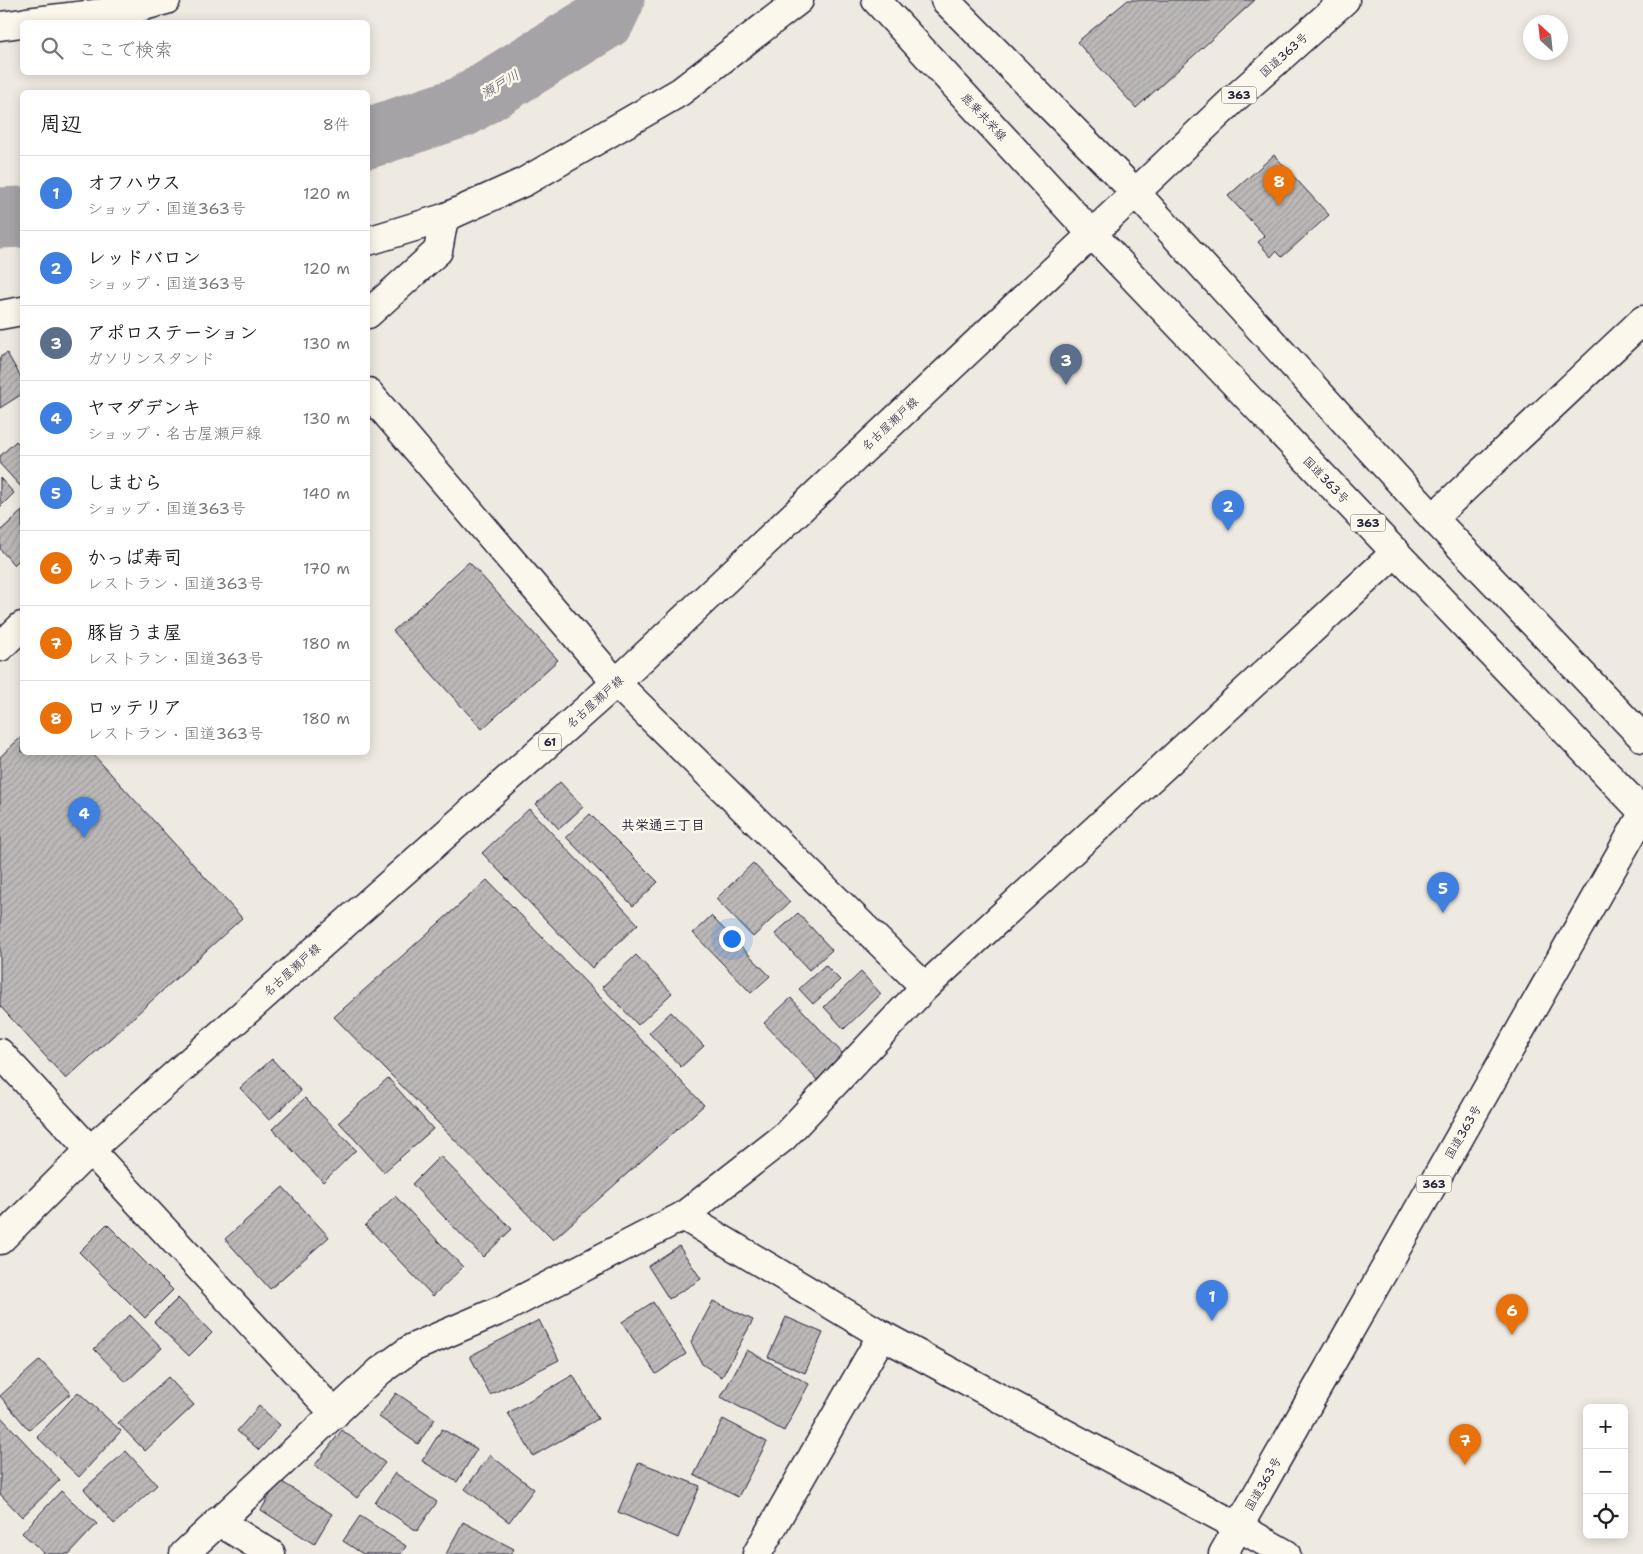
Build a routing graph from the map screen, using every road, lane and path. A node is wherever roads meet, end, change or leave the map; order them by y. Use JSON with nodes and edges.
{"nodes":[{"id":1,"x":166,"y":0,"type":"edge"},
{"id":2,"x":798,"y":0,"type":"edge"},
{"id":3,"x":876,"y":0,"type":"edge"},
{"id":4,"x":945,"y":0,"type":"edge"},
{"id":5,"x":1345,"y":0,"type":"edge"},
{"id":6,"x":44,"y":20,"type":"edge"},
{"id":7,"x":20,"y":23,"type":"edge"},
{"id":8,"x":0,"y":26,"type":"edge"},
{"id":9,"x":1136,"y":193,"type":"junction"},
{"id":10,"x":444,"y":218,"type":"junction"},
{"id":11,"x":1092,"y":234,"type":"junction"},
{"id":12,"x":370,"y":241,"type":"edge"},
{"id":13,"x":20,"y":312,"type":"edge"},
{"id":14,"x":370,"y":312,"type":"edge"},
{"id":15,"x":0,"y":315,"type":"edge"},
{"id":16,"x":1643,"y":320,"type":"edge"},
{"id":17,"x":370,"y":394,"type":"edge"},
{"id":18,"x":1433,"y":518,"type":"junction"},
{"id":19,"x":1396,"y":552,"type":"junction"},
{"id":20,"x":20,"y":628,"type":"edge"},
{"id":21,"x":0,"y":647,"type":"edge"},
{"id":22,"x":616,"y":683,"type":"junction"},
{"id":23,"x":1643,"y":738,"type":"edge"},
{"id":24,"x":1643,"y":813,"type":"edge"},
{"id":25,"x":925,"y":987,"type":"junction"},
{"id":26,"x":0,"y":1053,"type":"edge"},
{"id":27,"x":89,"y":1151,"type":"junction"},
{"id":28,"x":683,"y":1216,"type":"junction"},
{"id":29,"x":0,"y":1240,"type":"edge"},
{"id":30,"x":882,"y":1335,"type":"junction"},
{"id":31,"x":335,"y":1414,"type":"junction"},
{"id":32,"x":218,"y":1521,"type":"junction"},
{"id":33,"x":1239,"y":1527,"type":"junction"},
{"id":34,"x":184,"y":1554,"type":"edge"},
{"id":35,"x":270,"y":1554,"type":"edge"},
{"id":36,"x":757,"y":1554,"type":"edge"},
{"id":37,"x":1223,"y":1554,"type":"edge"},
{"id":38,"x":1286,"y":1554,"type":"edge"}],
"edges":[{"from":1,"to":6,"type":"main road"},
{"from":2,"to":10,"type":"main road"},
{"from":3,"to":11,"type":"main road","name":"鹿乗共栄線"},
{"from":4,"to":9,"type":"main road"},
{"from":5,"to":9,"type":"main road","name":"国道363号","number":"363"},
{"from":7,"to":8,"type":"main road"},
{"from":9,"to":11,"type":"main road","name":"国道363号","number":"363"},
{"from":9,"to":18,"type":"main road"},
{"from":10,"to":12,"type":"main road"},
{"from":10,"to":14,"type":"main road"},
{"from":11,"to":19,"type":"main road","name":"国道363号","number":"363"},
{"from":11,"to":22,"type":"main road","name":"名古屋瀬戸線","number":"61"},
{"from":13,"to":15,"type":"main road"},
{"from":16,"to":18,"type":"main road"},
{"from":17,"to":22,"type":"main road"},
{"from":18,"to":23,"type":"main road"},
{"from":19,"to":24,"type":"main road","name":"国道363号","number":"363"},
{"from":19,"to":25,"type":"main road"},
{"from":20,"to":21,"type":"main road"},
{"from":22,"to":25,"type":"main road"},
{"from":22,"to":27,"type":"main road","name":"名古屋瀬戸線","number":"61"},
{"from":24,"to":33,"type":"main road","name":"国道363号","number":"363"},
{"from":25,"to":28,"type":"main road"},
{"from":26,"to":27,"type":"main road"},
{"from":27,"to":29,"type":"main road","name":"名古屋瀬戸線","number":"61"},
{"from":27,"to":31,"type":"main road"},
{"from":28,"to":30,"type":"main road"},
{"from":28,"to":31,"type":"main road"},
{"from":30,"to":33,"type":"main road"},
{"from":30,"to":36,"type":"main road"},
{"from":31,"to":32,"type":"main road"},
{"from":32,"to":34,"type":"main road"},
{"from":32,"to":35,"type":"main road"},
{"from":33,"to":37,"type":"main road","name":"国道363号","number":"363"},
{"from":33,"to":38,"type":"main road"}]}
